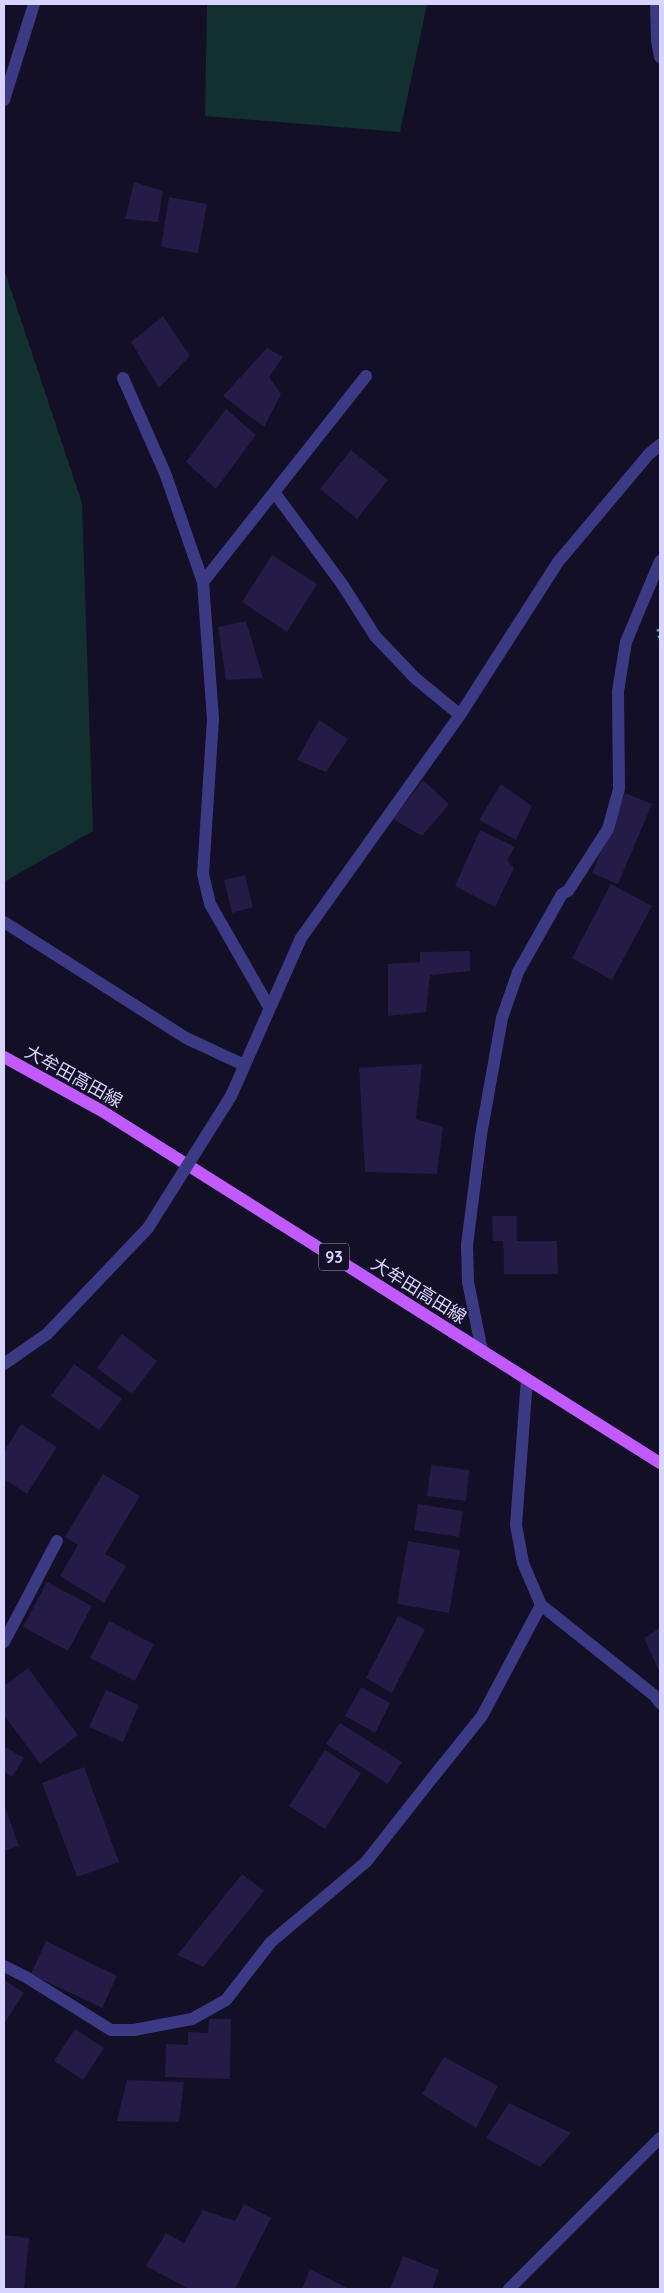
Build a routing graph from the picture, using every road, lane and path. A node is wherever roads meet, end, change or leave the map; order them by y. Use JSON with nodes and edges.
{"nodes":[{"id":1,"x":34,"y":4,"type":"edge"},
{"id":2,"x":656,"y":4,"type":"edge"},
{"id":3,"x":660,"y":57,"type":"edge"},
{"id":4,"x":4,"y":100,"type":"edge"},
{"id":5,"x":366,"y":376,"type":"dead end"},
{"id":6,"x":122,"y":378,"type":"dead end"},
{"id":7,"x":660,"y":445,"type":"edge"},
{"id":8,"x":274,"y":492,"type":"junction"},
{"id":9,"x":660,"y":560,"type":"edge"},
{"id":10,"x":203,"y":582,"type":"junction"},
{"id":11,"x":460,"y":715,"type":"junction"},
{"id":12,"x":4,"y":922,"type":"edge"},
{"id":13,"x":269,"y":1007,"type":"junction"},
{"id":14,"x":4,"y":1057,"type":"edge"},
{"id":15,"x":244,"y":1065,"type":"junction"},
{"id":16,"x":482,"y":1351,"type":"junction"},
{"id":17,"x":4,"y":1364,"type":"edge"},
{"id":18,"x":527,"y":1379,"type":"junction"},
{"id":19,"x":660,"y":1463,"type":"edge"},
{"id":20,"x":57,"y":1541,"type":"dead end"},
{"id":21,"x":541,"y":1605,"type":"junction"},
{"id":22,"x":4,"y":1642,"type":"edge"},
{"id":23,"x":660,"y":1703,"type":"edge"},
{"id":24,"x":4,"y":1966,"type":"edge"},
{"id":25,"x":660,"y":2138,"type":"edge"},
{"id":26,"x":508,"y":2289,"type":"edge"}],
"edges":[{"from":1,"to":4,"type":"street"},
{"from":2,"to":3,"type":"street"},
{"from":5,"to":8,"type":"street"},
{"from":6,"to":10,"type":"street"},
{"from":7,"to":11,"type":"street"},
{"from":8,"to":10,"type":"street"},
{"from":8,"to":11,"type":"street"},
{"from":9,"to":16,"type":"street"},
{"from":10,"to":13,"type":"street"},
{"from":11,"to":13,"type":"street"},
{"from":12,"to":15,"type":"street"},
{"from":13,"to":15,"type":"street"},
{"from":14,"to":16,"type":"main road","name":"大牟田高田線","number":"93"},
{"from":15,"to":17,"type":"street","bridge":true},
{"from":16,"to":18,"type":"main road","name":"大牟田高田線","number":"93"},
{"from":18,"to":19,"type":"main road","name":"大牟田高田線","number":"93"},
{"from":18,"to":21,"type":"street"},
{"from":20,"to":22,"type":"street"},
{"from":21,"to":23,"type":"street"},
{"from":21,"to":24,"type":"street"},
{"from":25,"to":26,"type":"street"}]}
